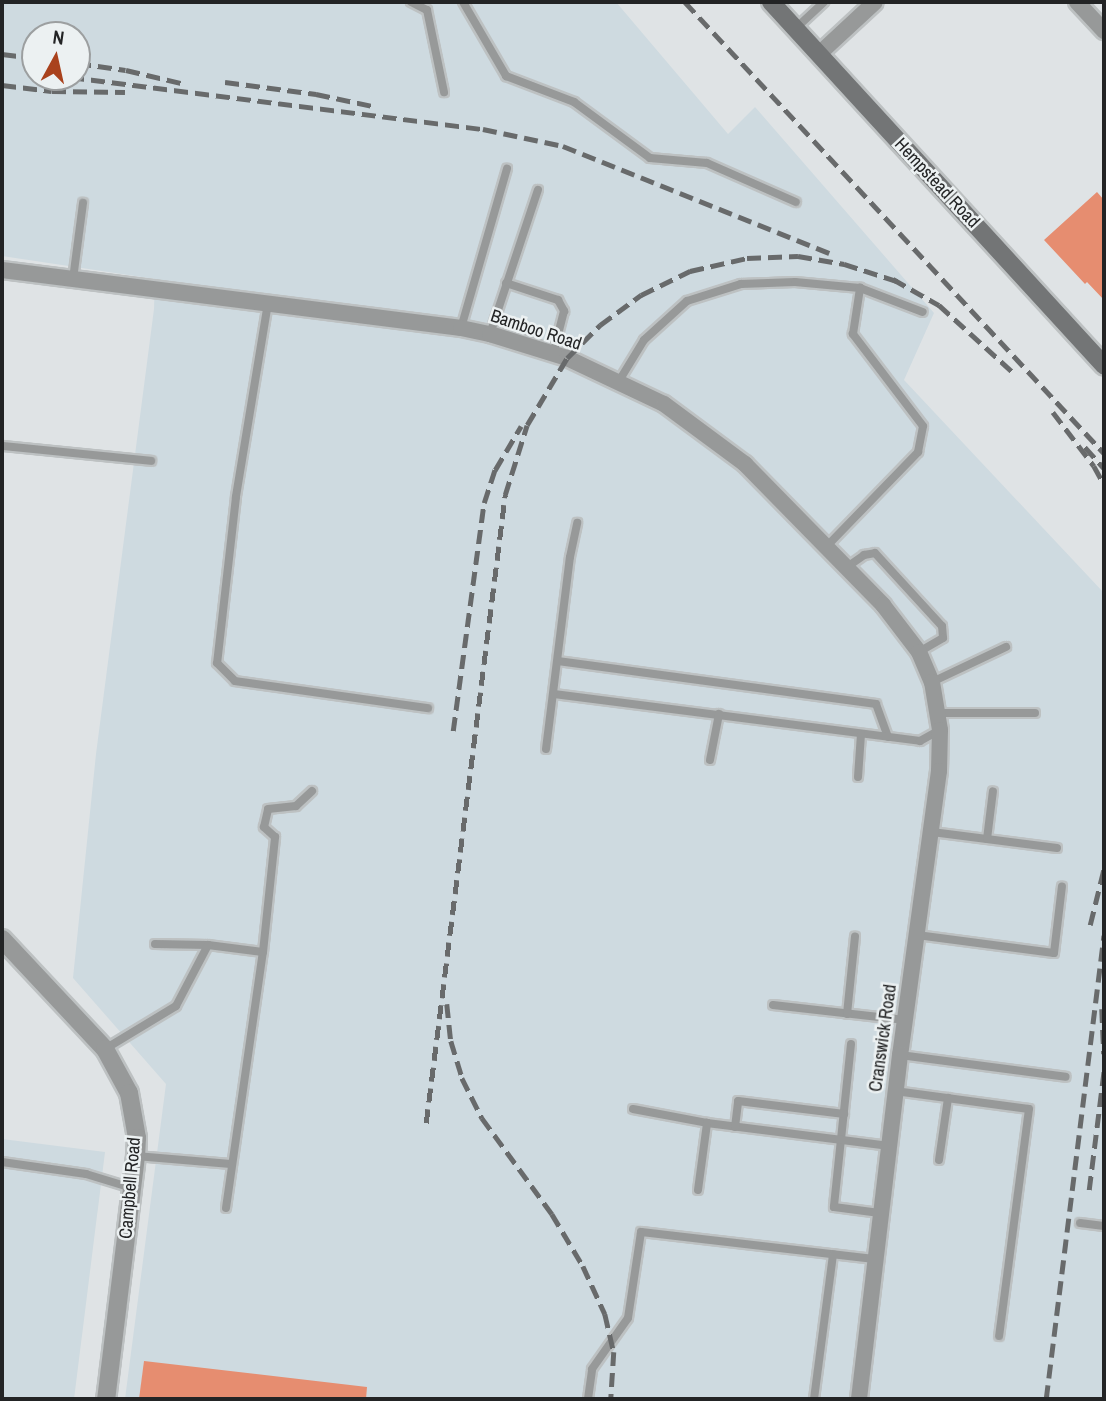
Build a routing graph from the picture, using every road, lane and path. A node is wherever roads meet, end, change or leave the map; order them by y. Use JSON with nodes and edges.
{"nodes":[{"id":1,"x":411,"y":2,"type":"edge"},
{"id":2,"x":463,"y":2,"type":"edge"},
{"id":3,"x":771,"y":2,"type":"edge"},
{"id":4,"x":824,"y":2,"type":"edge"},
{"id":5,"x":875,"y":2,"type":"edge"},
{"id":6,"x":1077,"y":2,"type":"edge"},
{"id":7,"x":795,"y":29,"type":"junction"},
{"id":8,"x":1104,"y":31,"type":"edge"},
{"id":9,"x":819,"y":54,"type":"junction"},
{"id":10,"x":444,"y":92,"type":"dead end"},
{"id":11,"x":506,"y":169,"type":"dead end"},
{"id":12,"x":538,"y":190,"type":"dead end"},
{"id":13,"x":83,"y":202,"type":"dead end"},
{"id":14,"x":796,"y":202,"type":"dead end"},
{"id":15,"x":2,"y":270,"type":"edge"},
{"id":16,"x":73,"y":279,"type":"junction"},
{"id":17,"x":506,"y":283,"type":"junction"},
{"id":18,"x":860,"y":288,"type":"junction"},
{"id":19,"x":268,"y":303,"type":"junction"},
{"id":20,"x":923,"y":312,"type":"dead end"},
{"id":21,"x":461,"y":328,"type":"junction"},
{"id":22,"x":490,"y":334,"type":"junction"},
{"id":23,"x":553,"y":354,"type":"junction"},
{"id":24,"x":1103,"y":360,"type":"edge"},
{"id":25,"x":619,"y":381,"type":"junction"},
{"id":26,"x":2,"y":446,"type":"edge"},
{"id":27,"x":151,"y":461,"type":"dead end"},
{"id":28,"x":577,"y":523,"type":"dead end"},
{"id":29,"x":827,"y":545,"type":"junction"},
{"id":30,"x":848,"y":567,"type":"junction"},
{"id":31,"x":1006,"y":647,"type":"dead end"},
{"id":32,"x":919,"y":652,"type":"junction"},
{"id":33,"x":558,"y":661,"type":"junction"},
{"id":34,"x":932,"y":682,"type":"junction"},
{"id":35,"x":554,"y":694,"type":"junction"},
{"id":36,"x":428,"y":708,"type":"dead end"},
{"id":37,"x":937,"y":713,"type":"junction"},
{"id":38,"x":1035,"y":713,"type":"dead end"},
{"id":39,"x":719,"y":714,"type":"junction"},
{"id":40,"x":940,"y":730,"type":"junction"},
{"id":41,"x":861,"y":734,"type":"junction"},
{"id":42,"x":888,"y":737,"type":"junction"},
{"id":43,"x":546,"y":749,"type":"dead end"},
{"id":44,"x":710,"y":760,"type":"dead end"},
{"id":45,"x":858,"y":777,"type":"dead end"},
{"id":46,"x":312,"y":791,"type":"dead end"},
{"id":47,"x":993,"y":791,"type":"dead end"},
{"id":48,"x":932,"y":832,"type":"junction"},
{"id":49,"x":987,"y":839,"type":"junction"},
{"id":50,"x":1057,"y":848,"type":"dead end"},
{"id":51,"x":1062,"y":886,"type":"dead end"},
{"id":52,"x":917,"y":935,"type":"junction"},
{"id":53,"x":855,"y":936,"type":"dead end"},
{"id":54,"x":2,"y":939,"type":"edge"},
{"id":55,"x":155,"y":944,"type":"dead end"},
{"id":56,"x":208,"y":945,"type":"junction"},
{"id":57,"x":263,"y":952,"type":"junction"},
{"id":58,"x":773,"y":1005,"type":"dead end"},
{"id":59,"x":847,"y":1014,"type":"junction"},
{"id":60,"x":905,"y":1020,"type":"junction"},
{"id":61,"x":851,"y":1044,"type":"dead end"},
{"id":62,"x":105,"y":1049,"type":"junction"},
{"id":63,"x":900,"y":1055,"type":"junction"},
{"id":64,"x":1066,"y":1077,"type":"dead end"},
{"id":65,"x":895,"y":1091,"type":"junction"},
{"id":66,"x":948,"y":1098,"type":"junction"},
{"id":67,"x":633,"y":1109,"type":"dead end"},
{"id":68,"x":844,"y":1114,"type":"junction"},
{"id":69,"x":706,"y":1123,"type":"junction"},
{"id":70,"x":734,"y":1127,"type":"junction"},
{"id":71,"x":841,"y":1140,"type":"junction"},
{"id":72,"x":888,"y":1146,"type":"junction"},
{"id":73,"x":136,"y":1156,"type":"junction"},
{"id":74,"x":939,"y":1160,"type":"dead end"},
{"id":75,"x":2,"y":1163,"type":"edge"},
{"id":76,"x":231,"y":1164,"type":"junction"},
{"id":77,"x":132,"y":1188,"type":"junction"},
{"id":78,"x":698,"y":1190,"type":"dead end"},
{"id":79,"x":226,"y":1208,"type":"dead end"},
{"id":80,"x":880,"y":1213,"type":"junction"},
{"id":81,"x":1080,"y":1223,"type":"dead end"},
{"id":82,"x":1104,"y":1226,"type":"edge"},
{"id":83,"x":833,"y":1254,"type":"junction"},
{"id":84,"x":874,"y":1259,"type":"junction"},
{"id":85,"x":999,"y":1336,"type":"dead end"},
{"id":86,"x":106,"y":1399,"type":"edge"},
{"id":87,"x":588,"y":1399,"type":"edge"},
{"id":88,"x":814,"y":1399,"type":"edge"},
{"id":89,"x":859,"y":1399,"type":"edge"}],
"edges":[{"from":1,"to":10,"type":"lane"},
{"from":2,"to":14,"type":"lane"},
{"from":3,"to":7,"type":"main road","name":"Hempstead Road"},
{"from":4,"to":7,"type":"lane"},
{"from":5,"to":9,"type":"street"},
{"from":6,"to":8,"type":"street"},
{"from":7,"to":9,"type":"main road","name":"Hempstead Road"},
{"from":9,"to":24,"type":"main road","name":"Hempstead Road"},
{"from":11,"to":21,"type":"lane"},
{"from":12,"to":17,"type":"lane"},
{"from":13,"to":16,"type":"lane"},
{"from":15,"to":16,"type":"street","name":"Bamboo Road"},
{"from":16,"to":19,"type":"street","name":"Bamboo Road"},
{"from":17,"to":22,"type":"lane"},
{"from":17,"to":23,"type":"lane"},
{"from":18,"to":20,"type":"lane"},
{"from":18,"to":25,"type":"lane"},
{"from":18,"to":29,"type":"lane"},
{"from":19,"to":21,"type":"street","name":"Bamboo Road"},
{"from":19,"to":36,"type":"lane"},
{"from":21,"to":22,"type":"street","name":"Bamboo Road"},
{"from":22,"to":23,"type":"street","name":"Bamboo Road"},
{"from":23,"to":25,"type":"street","name":"Bamboo Road"},
{"from":25,"to":29,"type":"street","name":"Bamboo Road"},
{"from":26,"to":27,"type":"lane"},
{"from":28,"to":33,"type":"lane"},
{"from":29,"to":30,"type":"street","name":"Bamboo Road"},
{"from":30,"to":32,"type":"street","name":"Bamboo Road"},
{"from":30,"to":32,"type":"lane"},
{"from":31,"to":34,"type":"lane"},
{"from":32,"to":34,"type":"street","name":"Bamboo Road"},
{"from":33,"to":35,"type":"lane"},
{"from":33,"to":42,"type":"lane"},
{"from":34,"to":37,"type":"street","name":"Cranswick Road"},
{"from":35,"to":39,"type":"lane"},
{"from":35,"to":43,"type":"lane"},
{"from":37,"to":38,"type":"lane"},
{"from":37,"to":40,"type":"street","name":"Cranswick Road"},
{"from":39,"to":41,"type":"lane"},
{"from":39,"to":44,"type":"lane"},
{"from":40,"to":42,"type":"lane"},
{"from":40,"to":48,"type":"street","name":"Cranswick Road"},
{"from":41,"to":42,"type":"lane"},
{"from":41,"to":45,"type":"lane"},
{"from":46,"to":57,"type":"lane"},
{"from":47,"to":49,"type":"lane"},
{"from":48,"to":49,"type":"lane"},
{"from":48,"to":52,"type":"street","name":"Cranswick Road"},
{"from":49,"to":50,"type":"lane"},
{"from":51,"to":52,"type":"lane"},
{"from":52,"to":60,"type":"street","name":"Cranswick Road"},
{"from":53,"to":59,"type":"lane"},
{"from":54,"to":62,"type":"street","name":"Campbell Road"},
{"from":55,"to":56,"type":"lane"},
{"from":56,"to":57,"type":"lane"},
{"from":56,"to":62,"type":"lane"},
{"from":57,"to":76,"type":"lane"},
{"from":58,"to":59,"type":"lane"},
{"from":59,"to":60,"type":"lane"},
{"from":60,"to":63,"type":"street","name":"Cranswick Road"},
{"from":61,"to":68,"type":"lane"},
{"from":62,"to":73,"type":"street","name":"Campbell Road"},
{"from":63,"to":64,"type":"lane"},
{"from":63,"to":65,"type":"street","name":"Cranswick Road"},
{"from":65,"to":66,"type":"lane"},
{"from":65,"to":72,"type":"street","name":"Cranswick Road"},
{"from":66,"to":74,"type":"lane"},
{"from":66,"to":85,"type":"lane"},
{"from":67,"to":69,"type":"lane"},
{"from":68,"to":70,"type":"lane"},
{"from":68,"to":71,"type":"lane"},
{"from":69,"to":70,"type":"lane"},
{"from":69,"to":78,"type":"lane"},
{"from":70,"to":71,"type":"lane"},
{"from":71,"to":72,"type":"lane"},
{"from":71,"to":80,"type":"lane"},
{"from":72,"to":80,"type":"street","name":"Cranswick Road"},
{"from":73,"to":76,"type":"lane"},
{"from":73,"to":77,"type":"street","name":"Campbell Road"},
{"from":75,"to":77,"type":"lane"},
{"from":76,"to":79,"type":"lane"},
{"from":77,"to":86,"type":"street","name":"Campbell Road"},
{"from":80,"to":84,"type":"street","name":"Cranswick Road"},
{"from":81,"to":82,"type":"lane"},
{"from":83,"to":84,"type":"lane"},
{"from":83,"to":87,"type":"lane"},
{"from":83,"to":88,"type":"lane"},
{"from":84,"to":89,"type":"street","name":"Cranswick Road"}]}
